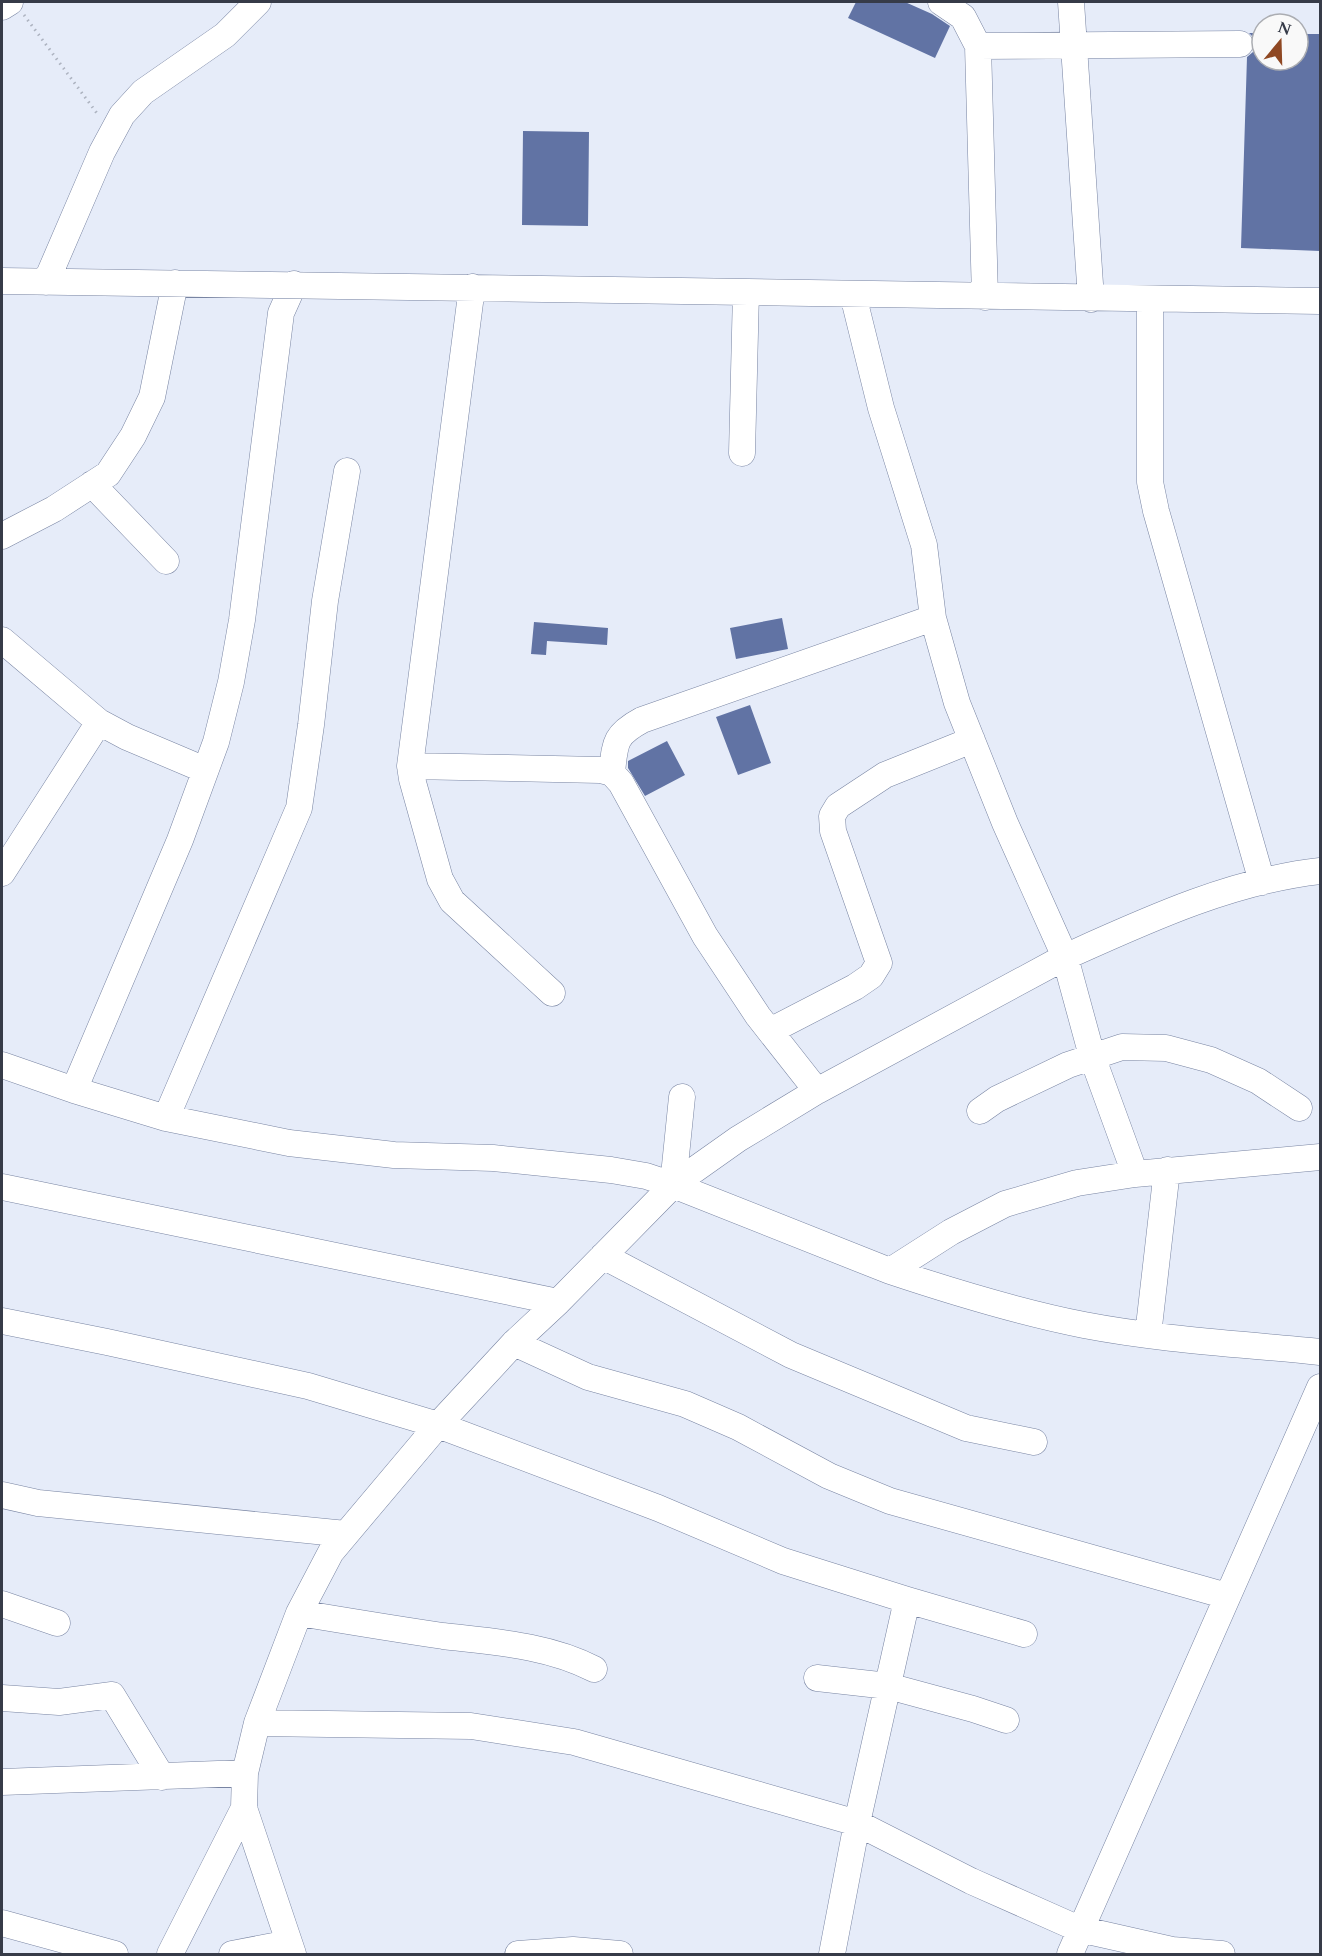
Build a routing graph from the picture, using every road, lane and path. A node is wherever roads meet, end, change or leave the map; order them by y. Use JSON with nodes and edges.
{"nodes":[{"id":1,"x":258,"y":2,"type":"edge"},
{"id":2,"x":940,"y":2,"type":"edge"},
{"id":3,"x":1071,"y":2,"type":"edge"},
{"id":4,"x":11,"y":7,"type":"edge"},
{"id":5,"x":1075,"y":44,"type":"junction"},
{"id":6,"x":1240,"y":44,"type":"dead end"},
{"id":7,"x":978,"y":46,"type":"junction"},
{"id":8,"x":112,"y":133,"type":"junction"},
{"id":9,"x":2,"y":281,"type":"edge"},
{"id":10,"x":46,"y":282,"type":"junction"},
{"id":11,"x":175,"y":283,"type":"junction"},
{"id":12,"x":294,"y":284,"type":"junction"},
{"id":13,"x":472,"y":286,"type":"junction"},
{"id":14,"x":746,"y":292,"type":"junction"},
{"id":15,"x":853,"y":295,"type":"junction"},
{"id":16,"x":986,"y":297,"type":"junction"},
{"id":17,"x":1091,"y":299,"type":"junction"},
{"id":18,"x":1150,"y":299,"type":"junction"},
{"id":19,"x":1320,"y":301,"type":"edge"},
{"id":20,"x":742,"y":453,"type":"dead end"},
{"id":21,"x":347,"y":471,"type":"dead end"},
{"id":22,"x":92,"y":484,"type":"junction"},
{"id":23,"x":2,"y":537,"type":"edge"},
{"id":24,"x":166,"y":561,"type":"dead end"},
{"id":25,"x":933,"y":618,"type":"junction"},
{"id":26,"x":2,"y":640,"type":"edge"},
{"id":27,"x":99,"y":722,"type":"junction"},
{"id":28,"x":972,"y":740,"type":"junction"},
{"id":29,"x":410,"y":766,"type":"junction"},
{"id":30,"x":205,"y":770,"type":"junction"},
{"id":31,"x":612,"y":773,"type":"junction"},
{"id":32,"x":1320,"y":872,"type":"edge"},
{"id":33,"x":2,"y":873,"type":"edge"},
{"id":34,"x":1262,"y":882,"type":"junction"},
{"id":35,"x":1065,"y":957,"type":"junction"},
{"id":36,"x":552,"y":993,"type":"dead end"},
{"id":37,"x":770,"y":1031,"type":"junction"},
{"id":38,"x":1092,"y":1056,"type":"junction"},
{"id":39,"x":2,"y":1065,"type":"edge"},
{"id":40,"x":74,"y":1090,"type":"junction"},
{"id":41,"x":817,"y":1090,"type":"junction"},
{"id":42,"x":682,"y":1097,"type":"dead end"},
{"id":43,"x":1299,"y":1108,"type":"dead end"},
{"id":44,"x":980,"y":1111,"type":"dead end"},
{"id":45,"x":166,"y":1118,"type":"junction"},
{"id":46,"x":1320,"y":1157,"type":"edge"},
{"id":47,"x":1167,"y":1170,"type":"junction"},
{"id":48,"x":1135,"y":1174,"type":"junction"},
{"id":49,"x":673,"y":1185,"type":"junction"},
{"id":50,"x":2,"y":1186,"type":"edge"},
{"id":51,"x":603,"y":1256,"type":"junction"},
{"id":52,"x":890,"y":1271,"type":"junction"},
{"id":53,"x":558,"y":1302,"type":"junction"},
{"id":54,"x":2,"y":1321,"type":"edge"},
{"id":55,"x":1148,"y":1335,"type":"junction"},
{"id":56,"x":514,"y":1342,"type":"junction"},
{"id":57,"x":1320,"y":1352,"type":"edge"},
{"id":58,"x":1320,"y":1386,"type":"edge"},
{"id":59,"x":438,"y":1425,"type":"junction"},
{"id":60,"x":1034,"y":1442,"type":"dead end"},
{"id":61,"x":2,"y":1496,"type":"edge"},
{"id":62,"x":346,"y":1534,"type":"junction"},
{"id":63,"x":1227,"y":1596,"type":"junction"},
{"id":64,"x":907,"y":1600,"type":"junction"},
{"id":65,"x":2,"y":1604,"type":"edge"},
{"id":66,"x":299,"y":1613,"type":"junction"},
{"id":67,"x":57,"y":1623,"type":"dead end"},
{"id":68,"x":1024,"y":1634,"type":"dead end"},
{"id":69,"x":594,"y":1669,"type":"dead end"},
{"id":70,"x":817,"y":1678,"type":"dead end"},
{"id":71,"x":888,"y":1686,"type":"junction"},
{"id":72,"x":2,"y":1698,"type":"edge"},
{"id":73,"x":1006,"y":1720,"type":"dead end"},
{"id":74,"x":256,"y":1723,"type":"junction"},
{"id":75,"x":245,"y":1773,"type":"junction"},
{"id":76,"x":162,"y":1777,"type":"junction"},
{"id":77,"x":2,"y":1782,"type":"edge"},
{"id":78,"x":244,"y":1808,"type":"junction"},
{"id":79,"x":857,"y":1823,"type":"junction"},
{"id":80,"x":2,"y":1923,"type":"edge"},
{"id":81,"x":1079,"y":1929,"type":"junction"},
{"id":82,"x":291,"y":1949,"type":"edge"},
{"id":83,"x":1172,"y":1952,"type":"edge"},
{"id":84,"x":115,"y":1954,"type":"edge"},
{"id":85,"x":170,"y":1954,"type":"edge"},
{"id":86,"x":232,"y":1954,"type":"edge"},
{"id":87,"x":518,"y":1954,"type":"edge"},
{"id":88,"x":620,"y":1954,"type":"edge"},
{"id":89,"x":832,"y":1954,"type":"edge"},
{"id":90,"x":1070,"y":1954,"type":"edge"},
{"id":91,"x":1222,"y":1954,"type":"edge"}],
"edges":[{"from":1,"to":8,"type":"street"},
{"from":2,"to":7,"type":"street"},
{"from":3,"to":5,"type":"street"},
{"from":4,"to":8,"type":"path"},
{"from":5,"to":6,"type":"street"},
{"from":5,"to":7,"type":"street"},
{"from":5,"to":17,"type":"street"},
{"from":7,"to":16,"type":"street"},
{"from":8,"to":10,"type":"street"},
{"from":9,"to":10,"type":"street"},
{"from":10,"to":11,"type":"street"},
{"from":11,"to":12,"type":"street"},
{"from":11,"to":22,"type":"street"},
{"from":12,"to":13,"type":"street"},
{"from":12,"to":30,"type":"street"},
{"from":13,"to":14,"type":"street"},
{"from":13,"to":29,"type":"street"},
{"from":14,"to":15,"type":"street"},
{"from":14,"to":20,"type":"street"},
{"from":15,"to":16,"type":"street"},
{"from":15,"to":25,"type":"street"},
{"from":16,"to":17,"type":"street"},
{"from":17,"to":18,"type":"street"},
{"from":18,"to":19,"type":"street"},
{"from":18,"to":34,"type":"street"},
{"from":21,"to":45,"type":"street"},
{"from":22,"to":23,"type":"street"},
{"from":22,"to":24,"type":"street"},
{"from":25,"to":28,"type":"street"},
{"from":25,"to":31,"type":"street"},
{"from":26,"to":27,"type":"street"},
{"from":27,"to":30,"type":"street"},
{"from":27,"to":33,"type":"street"},
{"from":28,"to":35,"type":"street"},
{"from":28,"to":37,"type":"street"},
{"from":29,"to":31,"type":"street"},
{"from":29,"to":36,"type":"street"},
{"from":30,"to":40,"type":"street"},
{"from":31,"to":37,"type":"street"},
{"from":32,"to":34,"type":"street"},
{"from":34,"to":35,"type":"street"},
{"from":35,"to":38,"type":"street"},
{"from":35,"to":41,"type":"street"},
{"from":37,"to":41,"type":"street"},
{"from":38,"to":43,"type":"street"},
{"from":38,"to":44,"type":"street"},
{"from":38,"to":48,"type":"street"},
{"from":39,"to":40,"type":"street"},
{"from":40,"to":45,"type":"street"},
{"from":41,"to":49,"type":"street"},
{"from":42,"to":49,"type":"street"},
{"from":45,"to":49,"type":"street"},
{"from":46,"to":47,"type":"street"},
{"from":47,"to":48,"type":"street"},
{"from":47,"to":55,"type":"street"},
{"from":48,"to":52,"type":"street"},
{"from":49,"to":51,"type":"street"},
{"from":49,"to":52,"type":"street"},
{"from":50,"to":53,"type":"street"},
{"from":51,"to":53,"type":"street"},
{"from":51,"to":60,"type":"street"},
{"from":52,"to":55,"type":"street"},
{"from":53,"to":56,"type":"street"},
{"from":54,"to":59,"type":"street"},
{"from":55,"to":57,"type":"street"},
{"from":56,"to":59,"type":"street"},
{"from":56,"to":63,"type":"street"},
{"from":58,"to":63,"type":"street"},
{"from":59,"to":62,"type":"street"},
{"from":59,"to":64,"type":"street"},
{"from":61,"to":62,"type":"street"},
{"from":62,"to":66,"type":"street"},
{"from":63,"to":81,"type":"street"},
{"from":64,"to":68,"type":"street"},
{"from":64,"to":71,"type":"street"},
{"from":65,"to":67,"type":"street"},
{"from":66,"to":69,"type":"street"},
{"from":66,"to":74,"type":"street"},
{"from":70,"to":71,"type":"street"},
{"from":71,"to":73,"type":"street"},
{"from":71,"to":79,"type":"street"},
{"from":72,"to":76,"type":"street"},
{"from":74,"to":75,"type":"street"},
{"from":74,"to":79,"type":"street"},
{"from":75,"to":76,"type":"street"},
{"from":75,"to":78,"type":"street"},
{"from":76,"to":77,"type":"street"},
{"from":78,"to":82,"type":"street"},
{"from":78,"to":85,"type":"street"},
{"from":79,"to":81,"type":"street"},
{"from":79,"to":89,"type":"street"},
{"from":80,"to":84,"type":"street"},
{"from":81,"to":83,"type":"street"},
{"from":81,"to":90,"type":"street"},
{"from":82,"to":86,"type":"street"},
{"from":83,"to":91,"type":"street"},
{"from":87,"to":88,"type":"street"}]}
